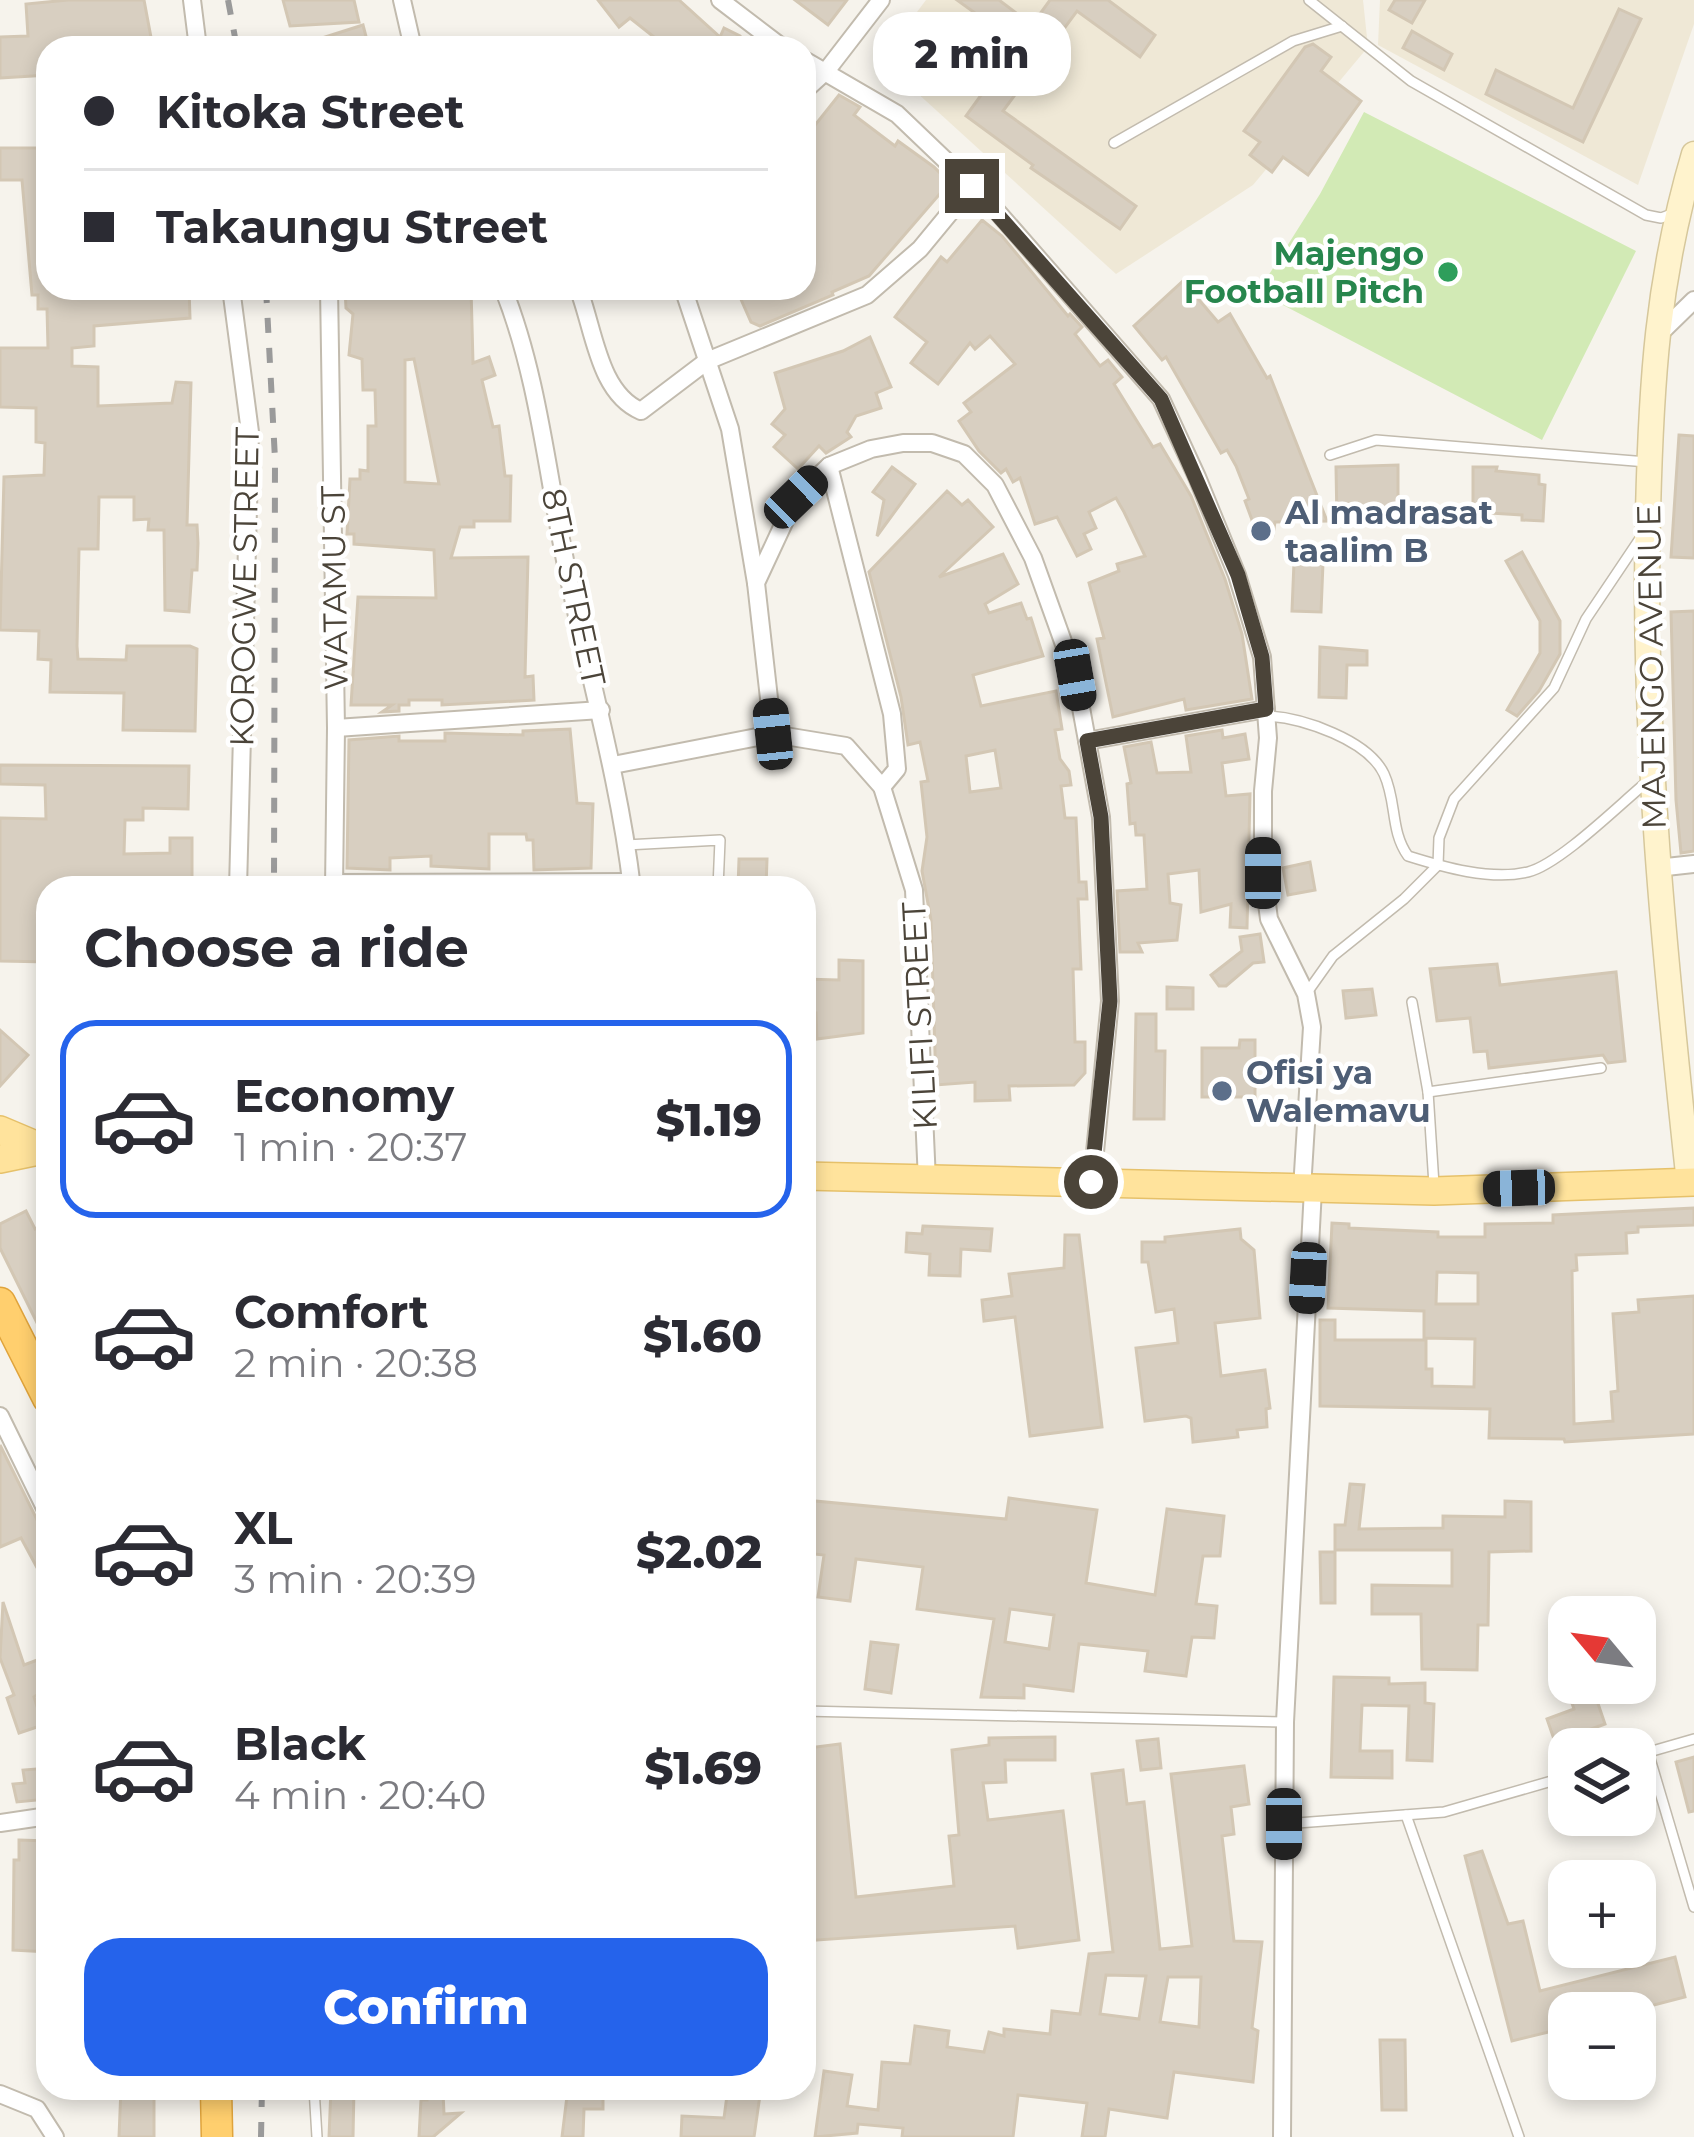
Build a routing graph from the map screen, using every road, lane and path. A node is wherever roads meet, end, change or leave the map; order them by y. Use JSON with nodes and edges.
{"nodes":[{"id":1,"x":192,"y":0,"type":"edge"},
{"id":2,"x":402,"y":0,"type":"edge"},
{"id":3,"x":720,"y":0,"type":"edge"},
{"id":4,"x":880,"y":0,"type":"edge"},
{"id":5,"x":1309,"y":0,"type":"edge"},
{"id":6,"x":1342,"y":26,"type":"junction"},
{"id":7,"x":196,"y":36,"type":"edge"},
{"id":8,"x":410,"y":36,"type":"edge"},
{"id":9,"x":767,"y":36,"type":"edge"},
{"id":10,"x":816,"y":65,"type":"edge"},
{"id":11,"x":826,"y":70,"type":"junction"},
{"id":12,"x":816,"y":80,"type":"edge"},
{"id":13,"x":1114,"y":143,"type":"dead end"},
{"id":14,"x":1694,"y":154,"type":"edge"},
{"id":15,"x":972,"y":186,"type":"junction"},
{"id":16,"x":1677,"y":212,"type":"junction"},
{"id":17,"x":233,"y":300,"type":"edge"},
{"id":18,"x":329,"y":300,"type":"edge"},
{"id":19,"x":506,"y":300,"type":"edge"},
{"id":20,"x":582,"y":300,"type":"edge"},
{"id":21,"x":687,"y":300,"type":"edge"},
{"id":22,"x":1694,"y":301,"type":"edge"},
{"id":23,"x":1654,"y":338,"type":"junction"},
{"id":24,"x":707,"y":362,"type":"junction"},
{"id":25,"x":1330,"y":455,"type":"dead end"},
{"id":26,"x":1647,"y":462,"type":"junction"},
{"id":27,"x":829,"y":466,"type":"junction"},
{"id":28,"x":1647,"y":527,"type":"junction"},
{"id":29,"x":757,"y":583,"type":"junction"},
{"id":30,"x":601,"y":710,"type":"junction"},
{"id":31,"x":1267,"y":712,"type":"junction"},
{"id":32,"x":336,"y":728,"type":"junction"},
{"id":33,"x":773,"y":734,"type":"junction"},
{"id":34,"x":1087,"y":741,"type":"junction"},
{"id":35,"x":613,"y":765,"type":"junction"},
{"id":36,"x":1652,"y":778,"type":"junction"},
{"id":37,"x":882,"y":787,"type":"junction"},
{"id":38,"x":626,"y":845,"type":"junction"},
{"id":39,"x":1694,"y":864,"type":"edge"},
{"id":40,"x":1438,"y":865,"type":"junction"},
{"id":41,"x":1657,"y":868,"type":"junction"},
{"id":42,"x":238,"y":876,"type":"edge"},
{"id":43,"x":334,"y":876,"type":"edge"},
{"id":44,"x":631,"y":876,"type":"edge"},
{"id":45,"x":718,"y":876,"type":"edge"},
{"id":46,"x":1306,"y":994,"type":"junction"},
{"id":47,"x":1412,"y":1002,"type":"dead end"},
{"id":48,"x":1601,"y":1067,"type":"dead end"},
{"id":49,"x":1428,"y":1092,"type":"junction"},
{"id":50,"x":0,"y":1130,"type":"edge"},
{"id":51,"x":1689,"y":1135,"type":"edge"},
{"id":52,"x":36,"y":1145,"type":"edge"},
{"id":53,"x":36,"y":1151,"type":"edge"},
{"id":54,"x":0,"y":1159,"type":"edge"},
{"id":55,"x":816,"y":1176,"type":"edge"},
{"id":56,"x":927,"y":1181,"type":"junction"},
{"id":57,"x":1091,"y":1182,"type":"junction"},
{"id":58,"x":1691,"y":1182,"type":"edge"},
{"id":59,"x":1307,"y":1189,"type":"junction"},
{"id":60,"x":1434,"y":1191,"type":"junction"},
{"id":61,"x":0,"y":1303,"type":"edge"},
{"id":62,"x":36,"y":1373,"type":"edge"},
{"id":63,"x":0,"y":1416,"type":"edge"},
{"id":64,"x":36,"y":1490,"type":"edge"},
{"id":65,"x":816,"y":1711,"type":"edge"},
{"id":66,"x":1285,"y":1722,"type":"junction"},
{"id":67,"x":1694,"y":1739,"type":"edge"},
{"id":68,"x":1656,"y":1751,"type":"edge"},
{"id":69,"x":1656,"y":1780,"type":"edge"},
{"id":70,"x":1548,"y":1781,"type":"edge"},
{"id":71,"x":0,"y":1801,"type":"edge"},
{"id":72,"x":1406,"y":1815,"type":"junction"},
{"id":73,"x":36,"y":1818,"type":"edge"},
{"id":74,"x":4,"y":1823,"type":"edge"},
{"id":75,"x":1284,"y":1824,"type":"junction"},
{"id":76,"x":1694,"y":1907,"type":"edge"},
{"id":77,"x":0,"y":2094,"type":"edge"},
{"id":78,"x":216,"y":2100,"type":"edge"},
{"id":79,"x":315,"y":2100,"type":"edge"},
{"id":80,"x":56,"y":2137,"type":"edge"},
{"id":81,"x":217,"y":2137,"type":"edge"},
{"id":82,"x":317,"y":2137,"type":"edge"},
{"id":83,"x":1282,"y":2137,"type":"edge"},
{"id":84,"x":1519,"y":2137,"type":"edge"}],
"edges":[{"from":1,"to":7,"type":"street"},
{"from":2,"to":8,"type":"street"},
{"from":3,"to":9,"type":"street"},
{"from":4,"to":11,"type":"street"},
{"from":5,"to":6,"type":"lane"},
{"from":6,"to":13,"type":"lane"},
{"from":6,"to":16,"type":"lane"},
{"from":10,"to":11,"type":"street"},
{"from":11,"to":12,"type":"street"},
{"from":11,"to":15,"type":"street"},
{"from":14,"to":16,"type":"street","name":"MAJENGO AVENUE"},
{"from":15,"to":24,"type":"street"},
{"from":15,"to":31,"type":"street"},
{"from":16,"to":23,"type":"street","name":"MAJENGO AVENUE"},
{"from":17,"to":42,"type":"street","name":"KOROGWE STREET"},
{"from":18,"to":32,"type":"street","name":"WATAMU ST"},
{"from":19,"to":30,"type":"street","name":"8TH STREET"},
{"from":20,"to":24,"type":"street"},
{"from":21,"to":24,"type":"street"},
{"from":22,"to":23,"type":"street"},
{"from":23,"to":26,"type":"street","name":"MAJENGO AVENUE"},
{"from":24,"to":29,"type":"street"},
{"from":25,"to":26,"type":"lane"},
{"from":26,"to":28,"type":"street","name":"MAJENGO AVENUE"},
{"from":27,"to":29,"type":"street"},
{"from":27,"to":34,"type":"street"},
{"from":27,"to":37,"type":"street"},
{"from":28,"to":36,"type":"street","name":"MAJENGO AVENUE"},
{"from":28,"to":40,"type":"lane"},
{"from":29,"to":33,"type":"street"},
{"from":30,"to":32,"type":"street"},
{"from":30,"to":35,"type":"street","name":"8TH STREET"},
{"from":31,"to":34,"type":"street"},
{"from":31,"to":40,"type":"lane"},
{"from":31,"to":46,"type":"street"},
{"from":32,"to":43,"type":"street","name":"WATAMU ST"},
{"from":33,"to":35,"type":"street","name":"KILIFI STREET"},
{"from":33,"to":37,"type":"street","name":"KILIFI STREET"},
{"from":34,"to":57,"type":"street"},
{"from":35,"to":38,"type":"street","name":"8TH STREET"},
{"from":36,"to":40,"type":"lane"},
{"from":36,"to":41,"type":"street","name":"MAJENGO AVENUE"},
{"from":37,"to":56,"type":"street","name":"KILIFI STREET"},
{"from":38,"to":44,"type":"street","name":"8TH STREET"},
{"from":38,"to":45,"type":"lane"},
{"from":39,"to":41,"type":"street"},
{"from":40,"to":46,"type":"lane"},
{"from":41,"to":51,"type":"street","name":"MAJENGO AVENUE"},
{"from":46,"to":59,"type":"street"},
{"from":47,"to":49,"type":"lane"},
{"from":48,"to":49,"type":"lane"},
{"from":49,"to":60,"type":"lane"},
{"from":50,"to":52,"type":"main road"},
{"from":51,"to":58,"type":"street","name":"MAJENGO AVENUE"},
{"from":53,"to":54,"type":"main road"},
{"from":55,"to":56,"type":"main road"},
{"from":56,"to":57,"type":"main road"},
{"from":57,"to":59,"type":"main road"},
{"from":58,"to":60,"type":"main road"},
{"from":59,"to":60,"type":"main road"},
{"from":59,"to":66,"type":"street"},
{"from":61,"to":62,"type":"highway"},
{"from":63,"to":64,"type":"street"},
{"from":65,"to":66,"type":"lane"},
{"from":66,"to":75,"type":"street"},
{"from":67,"to":68,"type":"lane"},
{"from":69,"to":76,"type":"lane"},
{"from":70,"to":72,"type":"lane"},
{"from":71,"to":74,"type":"street"},
{"from":72,"to":75,"type":"lane"},
{"from":72,"to":84,"type":"lane"},
{"from":73,"to":74,"type":"street"},
{"from":75,"to":83,"type":"street"},
{"from":77,"to":80,"type":"street"},
{"from":78,"to":81,"type":"highway"},
{"from":79,"to":82,"type":"lane"}]}
